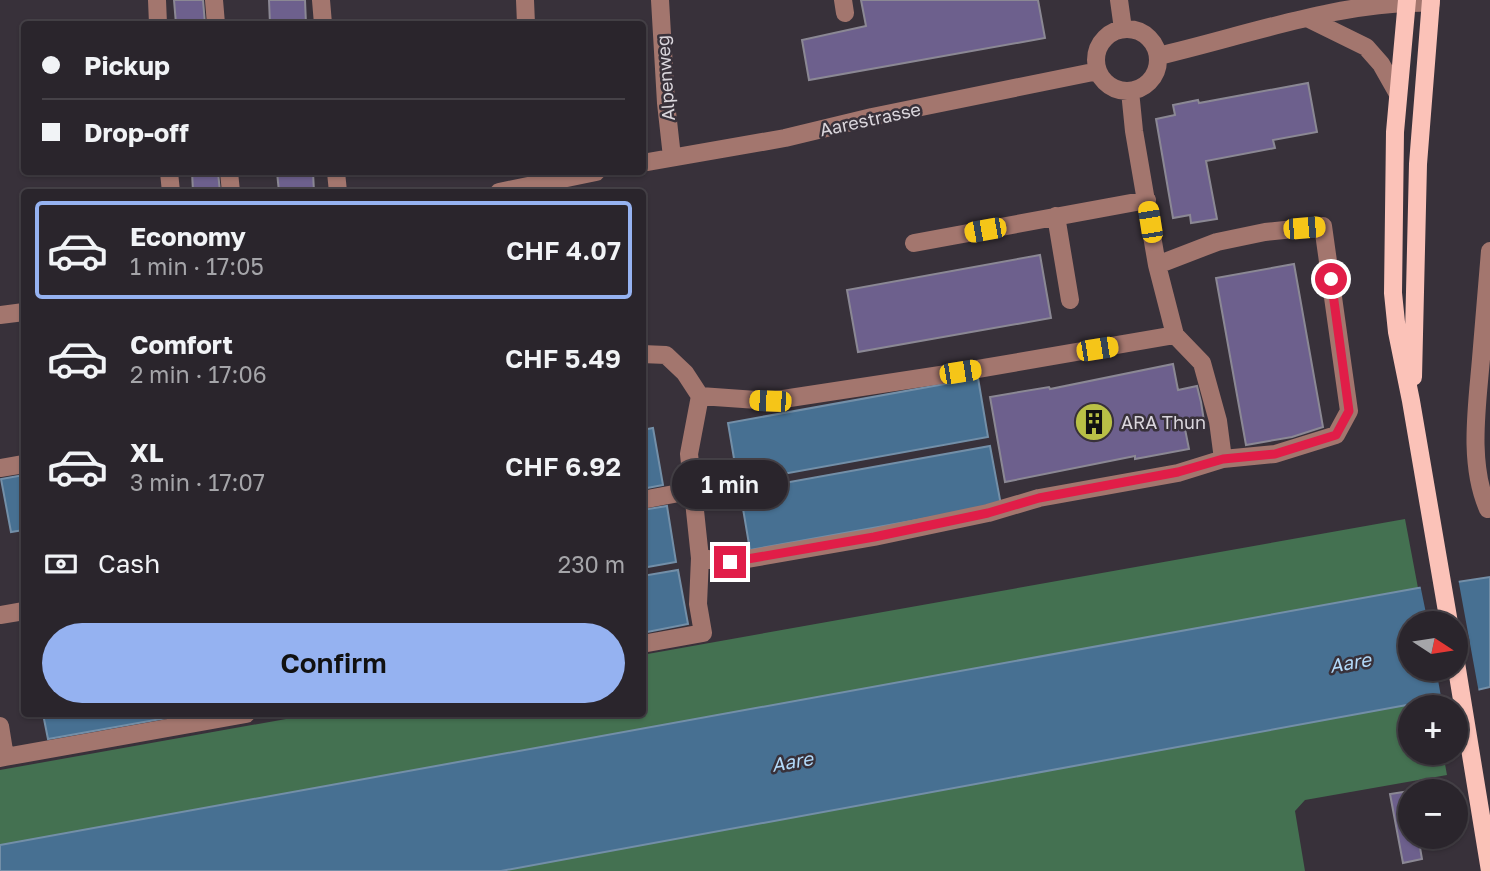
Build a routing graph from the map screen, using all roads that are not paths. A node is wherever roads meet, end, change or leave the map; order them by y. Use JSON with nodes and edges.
{"nodes":[{"id":1,"x":157,"y":0,"type":"edge"},
{"id":2,"x":214,"y":0,"type":"edge"},
{"id":3,"x":321,"y":0,"type":"edge"},
{"id":4,"x":525,"y":0,"type":"edge"},
{"id":5,"x":660,"y":0,"type":"edge"},
{"id":6,"x":1119,"y":0,"type":"edge"},
{"id":7,"x":1406,"y":1,"type":"edge"},
{"id":8,"x":1431,"y":2,"type":"edge"},
{"id":9,"x":1348,"y":6,"type":"edge"},
{"id":10,"x":1307,"y":19,"type":"junction"},
{"id":11,"x":158,"y":21,"type":"edge"},
{"id":12,"x":216,"y":21,"type":"edge"},
{"id":13,"x":323,"y":21,"type":"edge"},
{"id":14,"x":526,"y":21,"type":"edge"},
{"id":15,"x":1122,"y":29,"type":"junction"},
{"id":16,"x":1158,"y":56,"type":"junction"},
{"id":17,"x":1098,"y":71,"type":"junction"},
{"id":18,"x":1130,"y":91,"type":"junction"},
{"id":19,"x":1398,"y":94,"type":"junction"},
{"id":20,"x":672,"y":157,"type":"junction"},
{"id":21,"x":646,"y":162,"type":"edge"},
{"id":22,"x":564,"y":175,"type":"edge"},
{"id":23,"x":532,"y":178,"type":"edge"},
{"id":24,"x":506,"y":189,"type":"edge"},
{"id":25,"x":1147,"y":200,"type":"junction"},
{"id":26,"x":1056,"y":216,"type":"junction"},
{"id":27,"x":914,"y":243,"type":"dead end"},
{"id":28,"x":1490,"y":251,"type":"edge"},
{"id":29,"x":1157,"y":265,"type":"junction"},
{"id":30,"x":1070,"y":300,"type":"dead end"},
{"id":31,"x":21,"y":312,"type":"edge"},
{"id":32,"x":0,"y":315,"type":"edge"},
{"id":33,"x":1175,"y":335,"type":"junction"},
{"id":34,"x":646,"y":354,"type":"edge"},
{"id":35,"x":700,"y":396,"type":"junction"},
{"id":36,"x":1411,"y":401,"type":"junction"},
{"id":37,"x":1223,"y":459,"type":"junction"},
{"id":38,"x":21,"y":464,"type":"edge"},
{"id":39,"x":0,"y":468,"type":"edge"},
{"id":40,"x":695,"y":490,"type":"junction"},
{"id":41,"x":646,"y":498,"type":"edge"},
{"id":42,"x":1488,"y":509,"type":"dead end"},
{"id":43,"x":701,"y":558,"type":"junction"},
{"id":44,"x":1447,"y":611,"type":"edge"},
{"id":45,"x":21,"y":612,"type":"edge"},
{"id":46,"x":0,"y":615,"type":"edge"},
{"id":47,"x":646,"y":642,"type":"edge"},
{"id":48,"x":1459,"y":681,"type":"edge"},
{"id":49,"x":229,"y":717,"type":"edge"},
{"id":50,"x":0,"y":726,"type":"edge"},
{"id":51,"x":3,"y":758,"type":"edge"},
{"id":52,"x":1490,"y":871,"type":"edge"}],
"edges":[{"from":1,"to":11,"type":"street"},
{"from":2,"to":12,"type":"street"},
{"from":3,"to":13,"type":"street"},
{"from":4,"to":14,"type":"street"},
{"from":5,"to":20,"type":"street","name":"Alpenweg"},
{"from":6,"to":15,"type":"street"},
{"from":7,"to":8,"type":"street"},
{"from":7,"to":9,"type":"street"},
{"from":7,"to":19,"type":"main road"},
{"from":8,"to":36,"type":"main road"},
{"from":9,"to":10,"type":"street"},
{"from":10,"to":16,"type":"street"},
{"from":10,"to":19,"type":"street"},
{"from":15,"to":16,"type":"street"},
{"from":15,"to":17,"type":"street"},
{"from":16,"to":18,"type":"street"},
{"from":17,"to":18,"type":"street"},
{"from":17,"to":20,"type":"street","name":"Aarestrasse"},
{"from":18,"to":25,"type":"street"},
{"from":19,"to":36,"type":"main road"},
{"from":20,"to":21,"type":"street","name":"Aarestrasse"},
{"from":22,"to":23,"type":"street"},
{"from":23,"to":24,"type":"street"},
{"from":25,"to":26,"type":"street"},
{"from":25,"to":29,"type":"street"},
{"from":26,"to":27,"type":"street"},
{"from":26,"to":30,"type":"street"},
{"from":28,"to":42,"type":"street"},
{"from":29,"to":33,"type":"street"},
{"from":29,"to":37,"type":"street"},
{"from":31,"to":32,"type":"street"},
{"from":33,"to":35,"type":"street"},
{"from":33,"to":37,"type":"street"},
{"from":34,"to":35,"type":"street"},
{"from":35,"to":40,"type":"street"},
{"from":36,"to":44,"type":"main road"},
{"from":37,"to":43,"type":"street"},
{"from":38,"to":39,"type":"street"},
{"from":40,"to":41,"type":"street"},
{"from":40,"to":43,"type":"street"},
{"from":43,"to":47,"type":"street"},
{"from":45,"to":46,"type":"street"},
{"from":48,"to":52,"type":"main road"},
{"from":49,"to":51,"type":"street"},
{"from":50,"to":51,"type":"street"}]}
